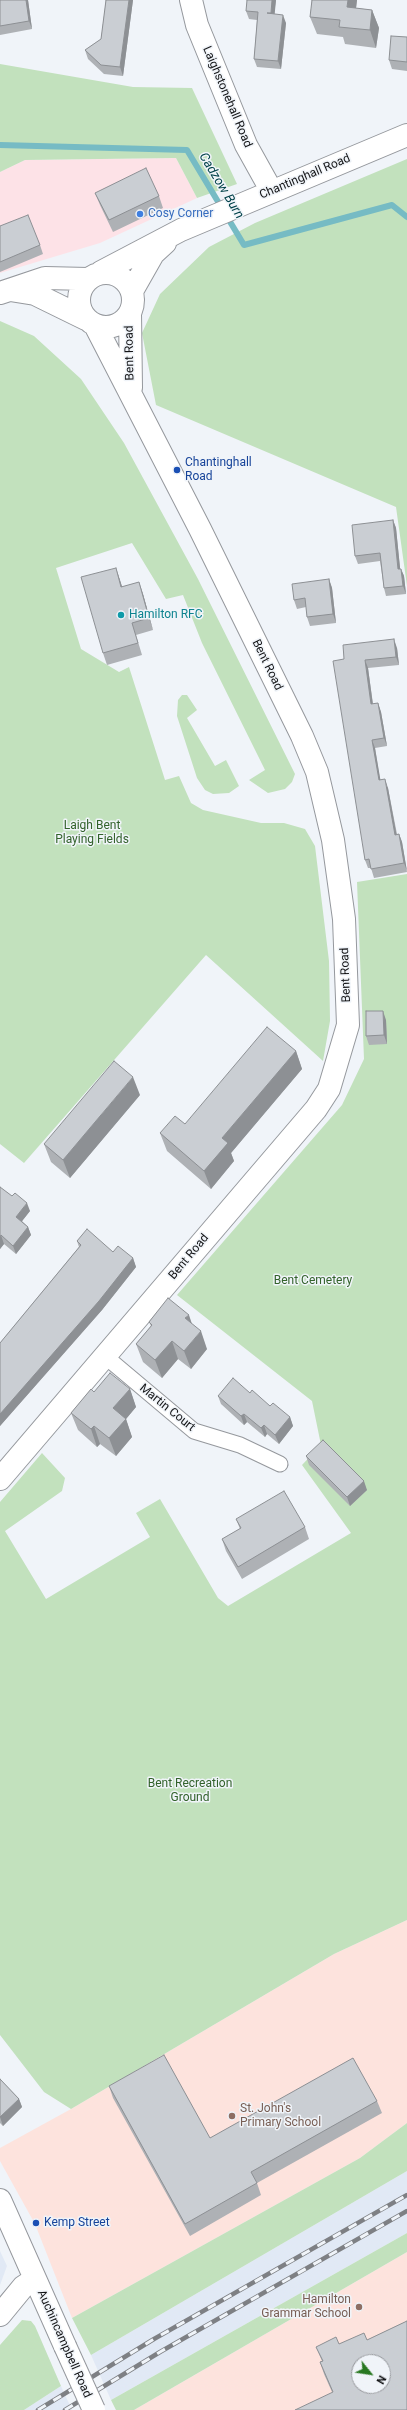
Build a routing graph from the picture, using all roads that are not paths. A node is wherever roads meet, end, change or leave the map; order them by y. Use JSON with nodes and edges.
{"nodes":[{"id":1,"x":191,"y":0,"type":"edge"},
{"id":2,"x":407,"y":135,"type":"edge"},
{"id":3,"x":271,"y":190,"type":"junction"},
{"id":4,"x":181,"y":230,"type":"junction"},
{"id":5,"x":94,"y":276,"type":"junction"},
{"id":6,"x":132,"y":291,"type":"junction"},
{"id":7,"x":4,"y":292,"type":"edge"},
{"id":8,"x":130,"y":314,"type":"junction"},
{"id":9,"x":91,"y":322,"type":"junction"},
{"id":10,"x":131,"y":393,"type":"junction"},
{"id":11,"x":106,"y":1356,"type":"junction"},
{"id":12,"x":280,"y":1464,"type":"dead end"},
{"id":13,"x":0,"y":1479,"type":"edge"},
{"id":14,"x":0,"y":2200,"type":"edge"},
{"id":15,"x":35,"y":2279,"type":"junction"},
{"id":16,"x":0,"y":2315,"type":"edge"},
{"id":17,"x":94,"y":2410,"type":"edge"}],
"edges":[{"from":1,"to":3,"type":"street","name":"Laighstonehall Road"},
{"from":2,"to":3,"type":"street","name":"Chantinghall Road"},
{"from":3,"to":4,"type":"street","name":"Chantinghall Road"},
{"from":4,"to":5,"type":"street","name":"Chantinghall Road"},
{"from":4,"to":6,"type":"street","name":"Chantinghall Road"},
{"from":5,"to":6,"type":"street"},
{"from":5,"to":7,"type":"street"},
{"from":5,"to":9,"type":"street"},
{"from":6,"to":8,"type":"street"},
{"from":7,"to":9,"type":"street"},
{"from":8,"to":9,"type":"street"},
{"from":8,"to":10,"type":"street","name":"Bent Road"},
{"from":9,"to":10,"type":"street","name":"Bent Road"},
{"from":10,"to":11,"type":"street","name":"Bent Road"},
{"from":11,"to":12,"type":"street","name":"Martin Court"},
{"from":11,"to":13,"type":"street","name":"Bent Road"},
{"from":14,"to":15,"type":"street","name":"Auchincampbell Road"},
{"from":15,"to":16,"type":"street"},
{"from":15,"to":17,"type":"street","name":"Auchincampbell Road","bridge":true}]}
